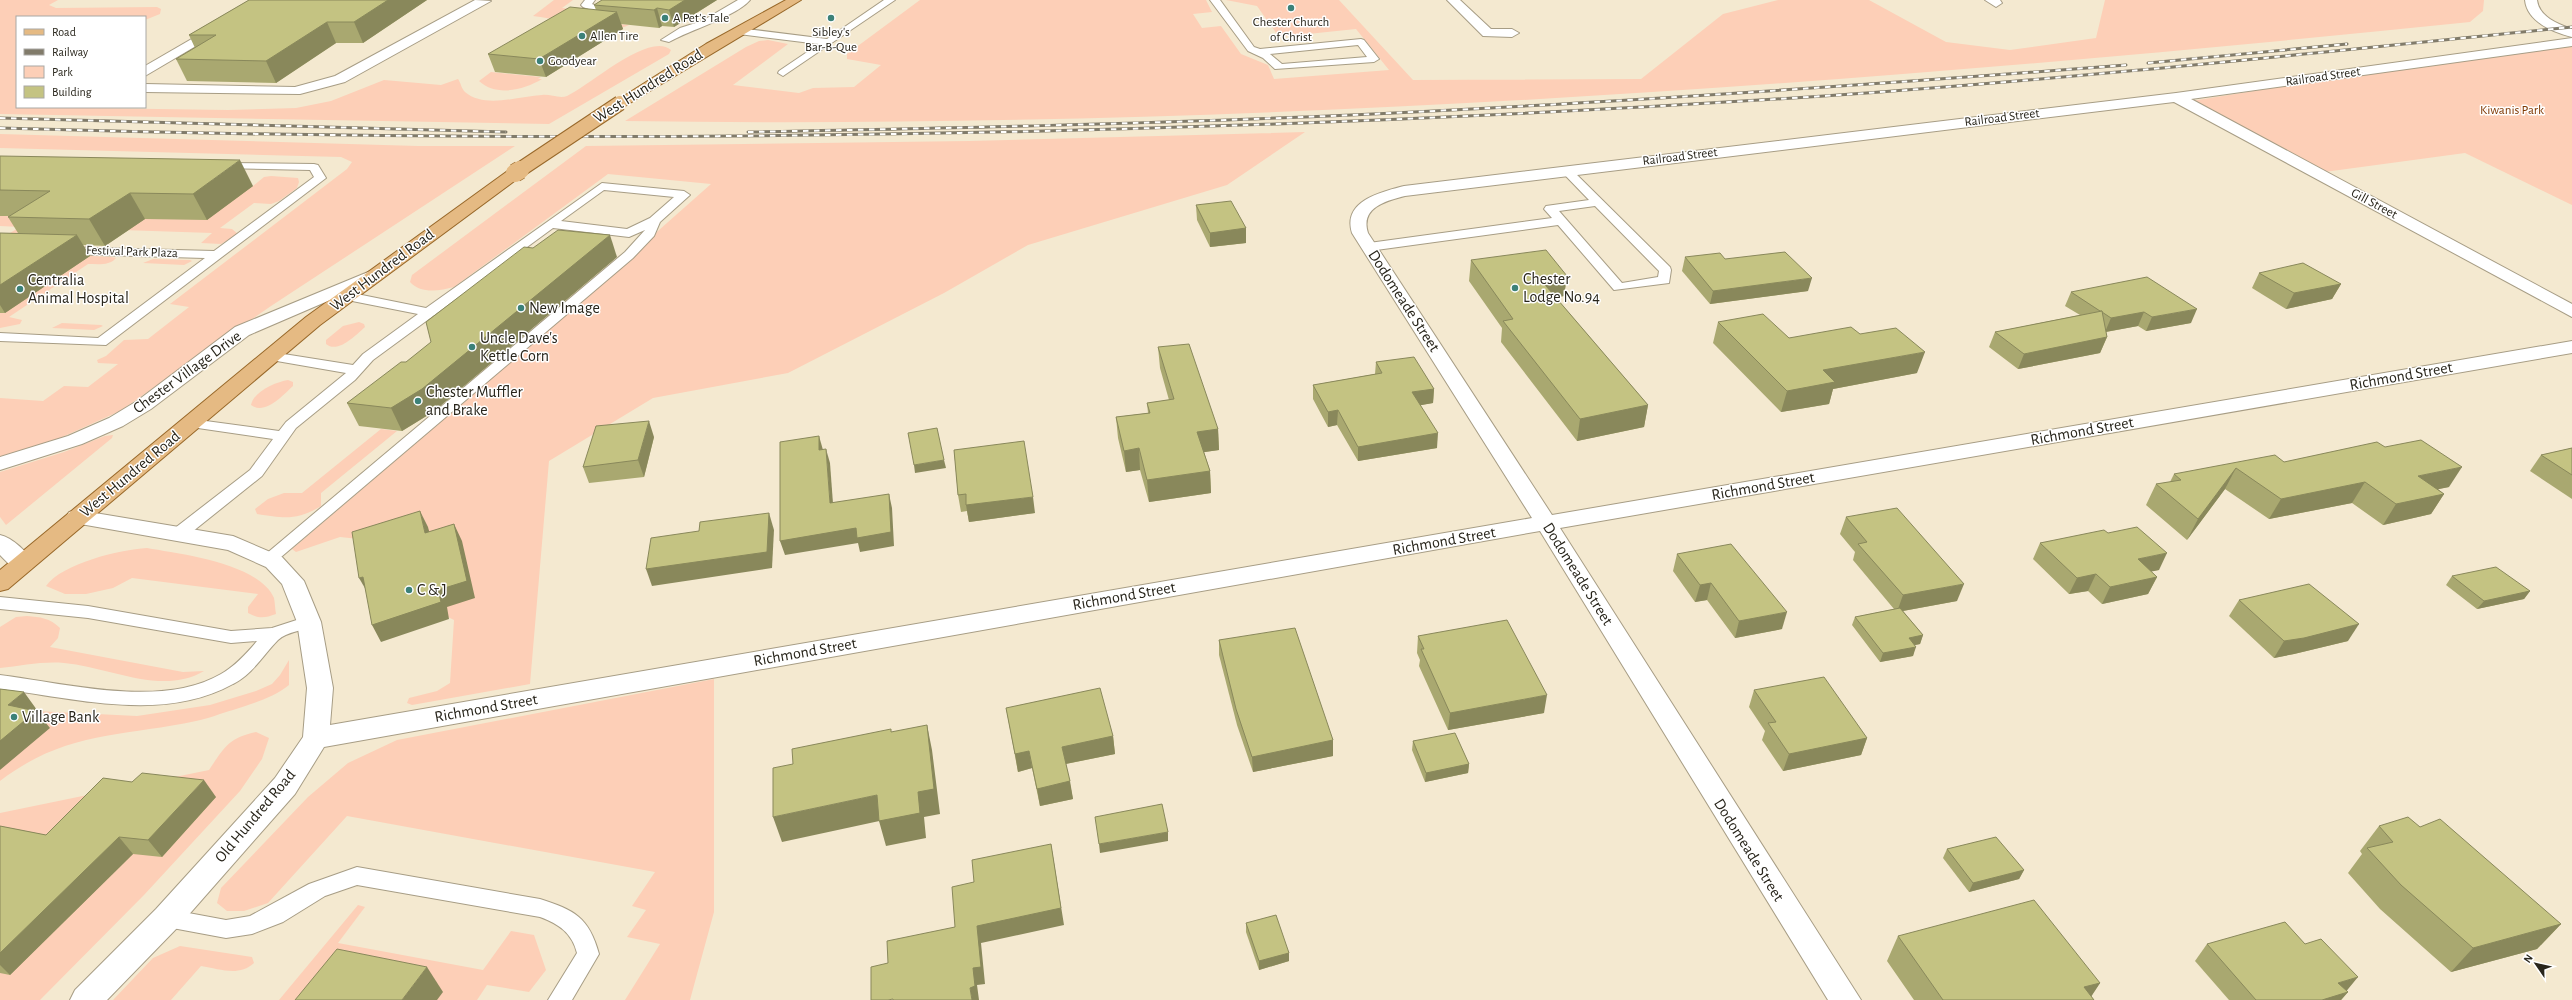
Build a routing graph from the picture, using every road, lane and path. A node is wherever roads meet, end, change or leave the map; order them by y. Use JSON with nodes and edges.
{"nodes":[{"id":1,"x":268,"y":0,"type":"edge"},
{"id":2,"x":485,"y":0,"type":"edge"},
{"id":3,"x":590,"y":0,"type":"edge"},
{"id":4,"x":625,"y":0,"type":"edge"},
{"id":5,"x":745,"y":0,"type":"edge"},
{"id":6,"x":795,"y":0,"type":"edge"},
{"id":7,"x":890,"y":0,"type":"edge"},
{"id":8,"x":1215,"y":0,"type":"edge"},
{"id":9,"x":1453,"y":0,"type":"edge"},
{"id":10,"x":2530,"y":0,"type":"edge"},
{"id":11,"x":714,"y":18,"type":"junction"},
{"id":12,"x":736,"y":24,"type":"junction"},
{"id":13,"x":1512,"y":33,"type":"dead end"},
{"id":14,"x":2572,"y":33,"type":"edge"},
{"id":15,"x":666,"y":40,"type":"dead end"},
{"id":16,"x":829,"y":42,"type":"junction"},
{"id":17,"x":2572,"y":42,"type":"edge"},
{"id":18,"x":1259,"y":52,"type":"junction"},
{"id":19,"x":146,"y":71,"type":"edge"},
{"id":20,"x":783,"y":73,"type":"dead end"},
{"id":21,"x":146,"y":88,"type":"edge"},
{"id":22,"x":2176,"y":97,"type":"junction"},
{"id":23,"x":212,"y":166,"type":"edge"},
{"id":24,"x":1567,"y":171,"type":"junction"},
{"id":25,"x":1431,"y":188,"type":"joint"},
{"id":26,"x":1598,"y":202,"type":"junction"},
{"id":27,"x":654,"y":221,"type":"junction"},
{"id":28,"x":1560,"y":221,"type":"junction"},
{"id":29,"x":552,"y":224,"type":"junction"},
{"id":30,"x":1369,"y":247,"type":"junction"},
{"id":31,"x":54,"y":250,"type":"edge"},
{"id":32,"x":217,"y":255,"type":"junction"},
{"id":33,"x":373,"y":275,"type":"junction"},
{"id":34,"x":347,"y":296,"type":"junction"},
{"id":35,"x":2572,"y":311,"type":"edge"},
{"id":36,"x":430,"y":313,"type":"junction"},
{"id":37,"x":0,"y":337,"type":"edge"},
{"id":38,"x":2572,"y":347,"type":"edge"},
{"id":39,"x":272,"y":356,"type":"junction"},
{"id":40,"x":356,"y":370,"type":"junction"},
{"id":41,"x":191,"y":423,"type":"junction"},
{"id":42,"x":283,"y":436,"type":"junction"},
{"id":43,"x":0,"y":464,"type":"edge"},
{"id":44,"x":77,"y":517,"type":"junction"},
{"id":45,"x":1546,"y":523,"type":"junction"},
{"id":46,"x":181,"y":532,"type":"junction"},
{"id":47,"x":0,"y":542,"type":"edge"},
{"id":48,"x":268,"y":559,"type":"junction"},
{"id":49,"x":22,"y":564,"type":"junction"},
{"id":50,"x":0,"y":583,"type":"edge"},
{"id":51,"x":0,"y":603,"type":"edge"},
{"id":52,"x":309,"y":622,"type":"junction"},
{"id":53,"x":273,"y":634,"type":"junction"},
{"id":54,"x":0,"y":682,"type":"edge"},
{"id":55,"x":316,"y":738,"type":"junction"},
{"id":56,"x":167,"y":918,"type":"junction"},
{"id":57,"x":86,"y":1000,"type":"edge"},
{"id":58,"x":559,"y":1000,"type":"edge"},
{"id":59,"x":1845,"y":1000,"type":"edge"}],
"edges":[{"from":1,"to":19,"type":"street"},
{"from":2,"to":21,"type":"street"},
{"from":3,"to":4,"type":"lane"},
{"from":5,"to":11,"type":"lane"},
{"from":6,"to":12,"type":"main road","name":"West Hundred Road"},
{"from":7,"to":16,"type":"lane"},
{"from":8,"to":18,"type":"lane"},
{"from":9,"to":13,"type":"street"},
{"from":10,"to":14,"type":"street"},
{"from":11,"to":12,"type":"lane"},
{"from":11,"to":15,"type":"lane"},
{"from":12,"to":16,"type":"lane"},
{"from":12,"to":33,"type":"main road","name":"West Hundred Road","bridge":true},
{"from":16,"to":20,"type":"lane"},
{"from":17,"to":22,"type":"street","name":"Railroad Street"},
{"from":18,"to":18,"type":"lane"},
{"from":22,"to":24,"type":"street","name":"Railroad Street"},
{"from":22,"to":35,"type":"street","name":"Gill Street"},
{"from":23,"to":32,"type":"lane"},
{"from":24,"to":25,"type":"street","name":"Railroad Street"},
{"from":24,"to":26,"type":"lane"},
{"from":25,"to":30,"type":"street","name":"Dodomeade Street"},
{"from":26,"to":28,"type":"lane"},
{"from":26,"to":28,"type":"lane"},
{"from":27,"to":29,"type":"lane"},
{"from":27,"to":29,"type":"lane"},
{"from":27,"to":48,"type":"lane"},
{"from":28,"to":30,"type":"lane"},
{"from":29,"to":36,"type":"lane"},
{"from":30,"to":45,"type":"street","name":"Dodomeade Street"},
{"from":31,"to":32,"type":"lane","name":"Festival Park Plaza"},
{"from":32,"to":37,"type":"lane"},
{"from":33,"to":34,"type":"main road","name":"West Hundred Road"},
{"from":33,"to":43,"type":"street","name":"Chester Village Drive"},
{"from":34,"to":36,"type":"lane"},
{"from":34,"to":39,"type":"main road","name":"West Hundred Road"},
{"from":36,"to":40,"type":"lane"},
{"from":38,"to":45,"type":"street","name":"Richmond Street"},
{"from":39,"to":40,"type":"lane"},
{"from":39,"to":41,"type":"main road","name":"West Hundred Road"},
{"from":40,"to":42,"type":"lane"},
{"from":41,"to":42,"type":"lane"},
{"from":41,"to":44,"type":"main road","name":"West Hundred Road"},
{"from":42,"to":46,"type":"lane"},
{"from":44,"to":46,"type":"street","name":"Old Hundred Road"},
{"from":44,"to":49,"type":"main road","name":"West Hundred Road"},
{"from":45,"to":55,"type":"street","name":"Richmond Street"},
{"from":45,"to":59,"type":"street","name":"Dodomeade Street"},
{"from":46,"to":48,"type":"street","name":"Old Hundred Road"},
{"from":47,"to":49,"type":"street"},
{"from":48,"to":52,"type":"street","name":"Old Hundred Road"},
{"from":49,"to":50,"type":"main road","name":"West Hundred Road"},
{"from":51,"to":53,"type":"lane"},
{"from":52,"to":53,"type":"lane"},
{"from":52,"to":55,"type":"street","name":"Old Hundred Road"},
{"from":53,"to":54,"type":"lane"},
{"from":55,"to":56,"type":"street","name":"Old Hundred Road"},
{"from":56,"to":57,"type":"street","name":"Old Hundred Road"},
{"from":56,"to":58,"type":"lane"}]}
